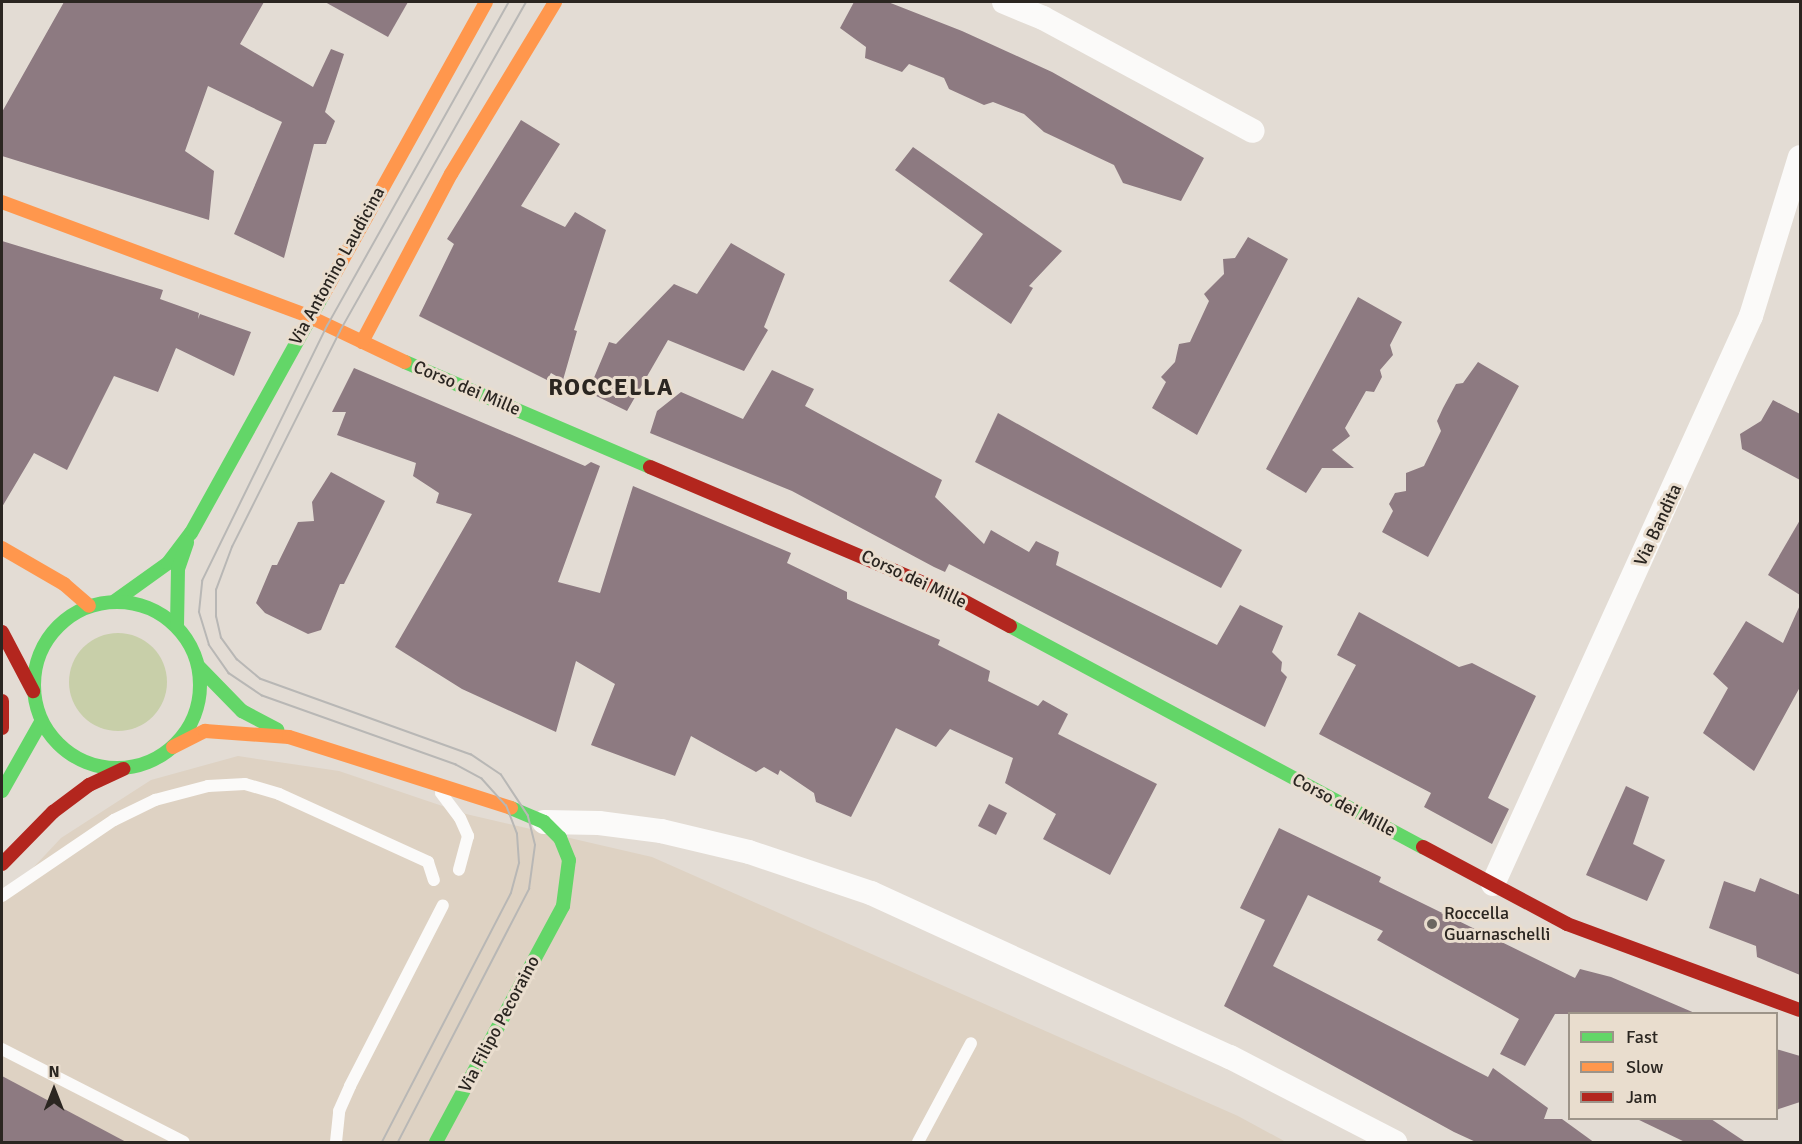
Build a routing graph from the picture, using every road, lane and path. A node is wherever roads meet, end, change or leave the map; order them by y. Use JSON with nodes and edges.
{"nodes":[{"id":1,"x":486,"y":2,"type":"edge"},
{"id":2,"x":555,"y":2,"type":"edge"},
{"id":3,"x":1004,"y":2,"type":"edge"},
{"id":4,"x":1253,"y":131,"type":"dead end"},
{"id":5,"x":1800,"y":157,"type":"edge"},
{"id":6,"x":2,"y":202,"type":"edge"},
{"id":7,"x":308,"y":316,"type":"junction"},
{"id":8,"x":362,"y":342,"type":"junction"},
{"id":9,"x":191,"y":533,"type":"junction"},
{"id":10,"x":2,"y":548,"type":"edge"},
{"id":11,"x":115,"y":601,"type":"junction"},
{"id":12,"x":89,"y":606,"type":"junction"},
{"id":13,"x":177,"y":626,"type":"junction"},
{"id":14,"x":2,"y":632,"type":"edge"},
{"id":15,"x":199,"y":667,"type":"junction"},
{"id":16,"x":33,"y":691,"type":"junction"},
{"id":17,"x":2,"y":701,"type":"edge"},
{"id":18,"x":41,"y":722,"type":"junction"},
{"id":19,"x":2,"y":729,"type":"edge"},
{"id":20,"x":289,"y":737,"type":"junction"},
{"id":21,"x":173,"y":747,"type":"junction"},
{"id":22,"x":123,"y":769,"type":"junction"},
{"id":23,"x":433,"y":783,"type":"junction"},
{"id":24,"x":2,"y":791,"type":"edge"},
{"id":25,"x":544,"y":822,"type":"junction"},
{"id":26,"x":2,"y":864,"type":"edge"},
{"id":27,"x":459,"y":870,"type":"dead end"},
{"id":28,"x":434,"y":880,"type":"dead end"},
{"id":29,"x":1493,"y":884,"type":"junction"},
{"id":30,"x":2,"y":896,"type":"edge"},
{"id":31,"x":443,"y":905,"type":"dead end"},
{"id":32,"x":1800,"y":1010,"type":"edge"},
{"id":33,"x":971,"y":1043,"type":"dead end"},
{"id":34,"x":2,"y":1049,"type":"edge"},
{"id":35,"x":442,"y":1140,"type":"edge"},
{"id":36,"x":184,"y":1143,"type":"edge"},
{"id":37,"x":336,"y":1143,"type":"edge"},
{"id":38,"x":918,"y":1143,"type":"edge"},
{"id":39,"x":1395,"y":1143,"type":"edge"}],
"edges":[{"from":1,"to":7,"type":"street","name":"Via Antonino Laudicina"},
{"from":2,"to":8,"type":"street"},
{"from":3,"to":4,"type":"street"},
{"from":5,"to":29,"type":"street","name":"Via Bandita"},
{"from":6,"to":7,"type":"street","name":"Corso dei Mille"},
{"from":7,"to":8,"type":"street","name":"Corso dei Mille"},
{"from":7,"to":9,"type":"street","name":"Via Antonino Laudicina"},
{"from":8,"to":29,"type":"street","name":"Corso dei Mille"},
{"from":9,"to":11,"type":"street"},
{"from":9,"to":13,"type":"street"},
{"from":10,"to":12,"type":"street"},
{"from":11,"to":12,"type":"street"},
{"from":11,"to":13,"type":"street"},
{"from":12,"to":16,"type":"street"},
{"from":13,"to":15,"type":"street"},
{"from":14,"to":16,"type":"street"},
{"from":15,"to":20,"type":"street"},
{"from":15,"to":21,"type":"street"},
{"from":16,"to":18,"type":"street"},
{"from":17,"to":19,"type":"street"},
{"from":18,"to":22,"type":"street"},
{"from":18,"to":24,"type":"street"},
{"from":20,"to":21,"type":"street"},
{"from":20,"to":23,"type":"street"},
{"from":21,"to":22,"type":"street"},
{"from":22,"to":26,"type":"street"},
{"from":23,"to":25,"type":"street"},
{"from":23,"to":27,"type":"lane"},
{"from":25,"to":35,"type":"street","name":"Via Filipo Pecoraino"},
{"from":25,"to":39,"type":"street"},
{"from":28,"to":30,"type":"lane"},
{"from":29,"to":32,"type":"street","name":"Corso dei Mille"},
{"from":31,"to":37,"type":"lane"},
{"from":33,"to":38,"type":"lane"},
{"from":34,"to":36,"type":"lane"}]}
